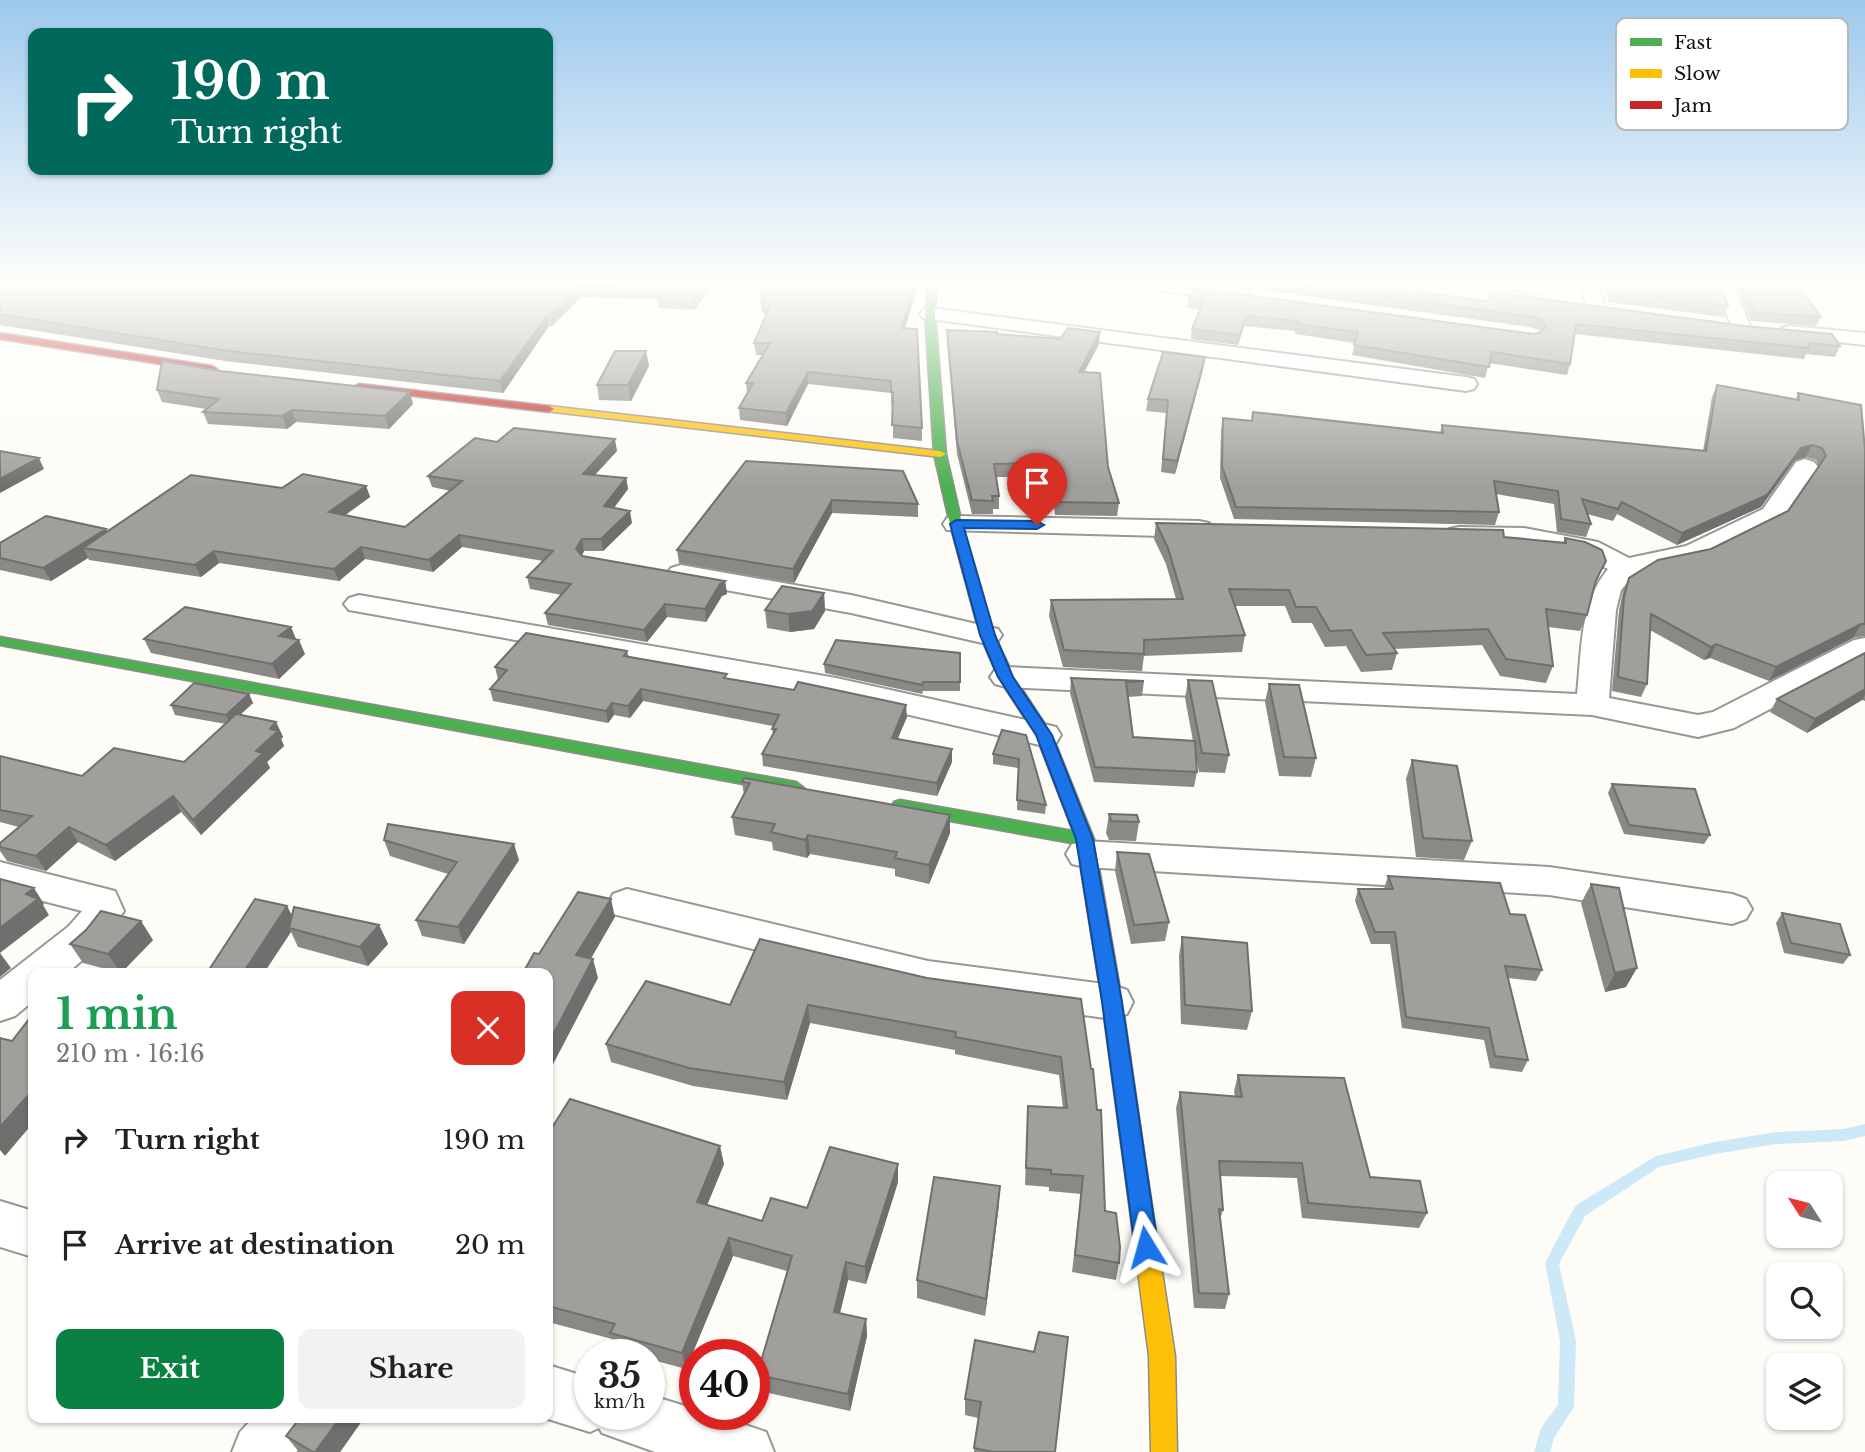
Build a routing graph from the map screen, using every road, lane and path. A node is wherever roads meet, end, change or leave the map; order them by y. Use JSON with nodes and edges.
{"nodes":[{"id":1,"x":105,"y":353,"type":"edge"},
{"id":2,"x":933,"y":353,"type":"edge"},
{"id":3,"x":1227,"y":353,"type":"edge"},
{"id":4,"x":225,"y":372,"type":"edge"},
{"id":5,"x":1466,"y":384,"type":"dead end"},
{"id":6,"x":349,"y":386,"type":"edge"},
{"id":7,"x":940,"y":454,"type":"junction"},
{"id":8,"x":1805,"y":467,"type":"dead end"},
{"id":9,"x":956,"y":524,"type":"junction"},
{"id":10,"x":1219,"y":529,"type":"edge"},
{"id":11,"x":1427,"y":534,"type":"edge"},
{"id":12,"x":1625,"y":567,"type":"junction"},
{"id":13,"x":650,"y":569,"type":"edge"},
{"id":14,"x":359,"y":604,"type":"dead end"},
{"id":15,"x":987,"y":635,"type":"junction"},
{"id":16,"x":0,"y":641,"type":"edge"},
{"id":17,"x":1865,"y":647,"type":"edge"},
{"id":18,"x":1006,"y":677,"type":"junction"},
{"id":19,"x":1592,"y":705,"type":"junction"},
{"id":20,"x":1044,"y":735,"type":"junction"},
{"id":21,"x":812,"y":791,"type":"edge"},
{"id":22,"x":880,"y":803,"type":"edge"},
{"id":23,"x":1085,"y":846,"type":"junction"},
{"id":24,"x":0,"y":876,"type":"edge"},
{"id":25,"x":627,"y":904,"type":"dead end"},
{"id":26,"x":1732,"y":909,"type":"dead end"},
{"id":27,"x":44,"y":968,"type":"edge"},
{"id":28,"x":28,"y":981,"type":"edge"},
{"id":29,"x":1112,"y":1002,"type":"junction"},
{"id":30,"x":0,"y":1004,"type":"edge"},
{"id":31,"x":0,"y":1224,"type":"edge"},
{"id":32,"x":28,"y":1232,"type":"edge"},
{"id":33,"x":553,"y":1394,"type":"edge"},
{"id":34,"x":574,"y":1400,"type":"edge"},
{"id":35,"x":285,"y":1423,"type":"edge"},
{"id":36,"x":665,"y":1427,"type":"edge"},
{"id":37,"x":260,"y":1452,"type":"edge"},
{"id":38,"x":746,"y":1452,"type":"edge"},
{"id":39,"x":1164,"y":1452,"type":"edge"}],
"edges":[{"from":1,"to":4,"type":"street"},
{"from":2,"to":7,"type":"street"},
{"from":3,"to":5,"type":"street"},
{"from":6,"to":7,"type":"street"},
{"from":7,"to":9,"type":"street"},
{"from":8,"to":12,"type":"street"},
{"from":9,"to":10,"type":"street"},
{"from":9,"to":15,"type":"street"},
{"from":11,"to":12,"type":"street"},
{"from":12,"to":19,"type":"street"},
{"from":13,"to":15,"type":"street"},
{"from":14,"to":20,"type":"street"},
{"from":15,"to":18,"type":"street"},
{"from":16,"to":21,"type":"street"},
{"from":17,"to":19,"type":"street"},
{"from":18,"to":19,"type":"street"},
{"from":18,"to":20,"type":"street"},
{"from":20,"to":23,"type":"street"},
{"from":22,"to":23,"type":"street"},
{"from":23,"to":26,"type":"street"},
{"from":23,"to":29,"type":"street"},
{"from":24,"to":27,"type":"street"},
{"from":25,"to":29,"type":"street"},
{"from":28,"to":30,"type":"street"},
{"from":29,"to":39,"type":"street"},
{"from":31,"to":32,"type":"street"},
{"from":33,"to":34,"type":"street"},
{"from":35,"to":37,"type":"street"},
{"from":36,"to":38,"type":"street"}]}
